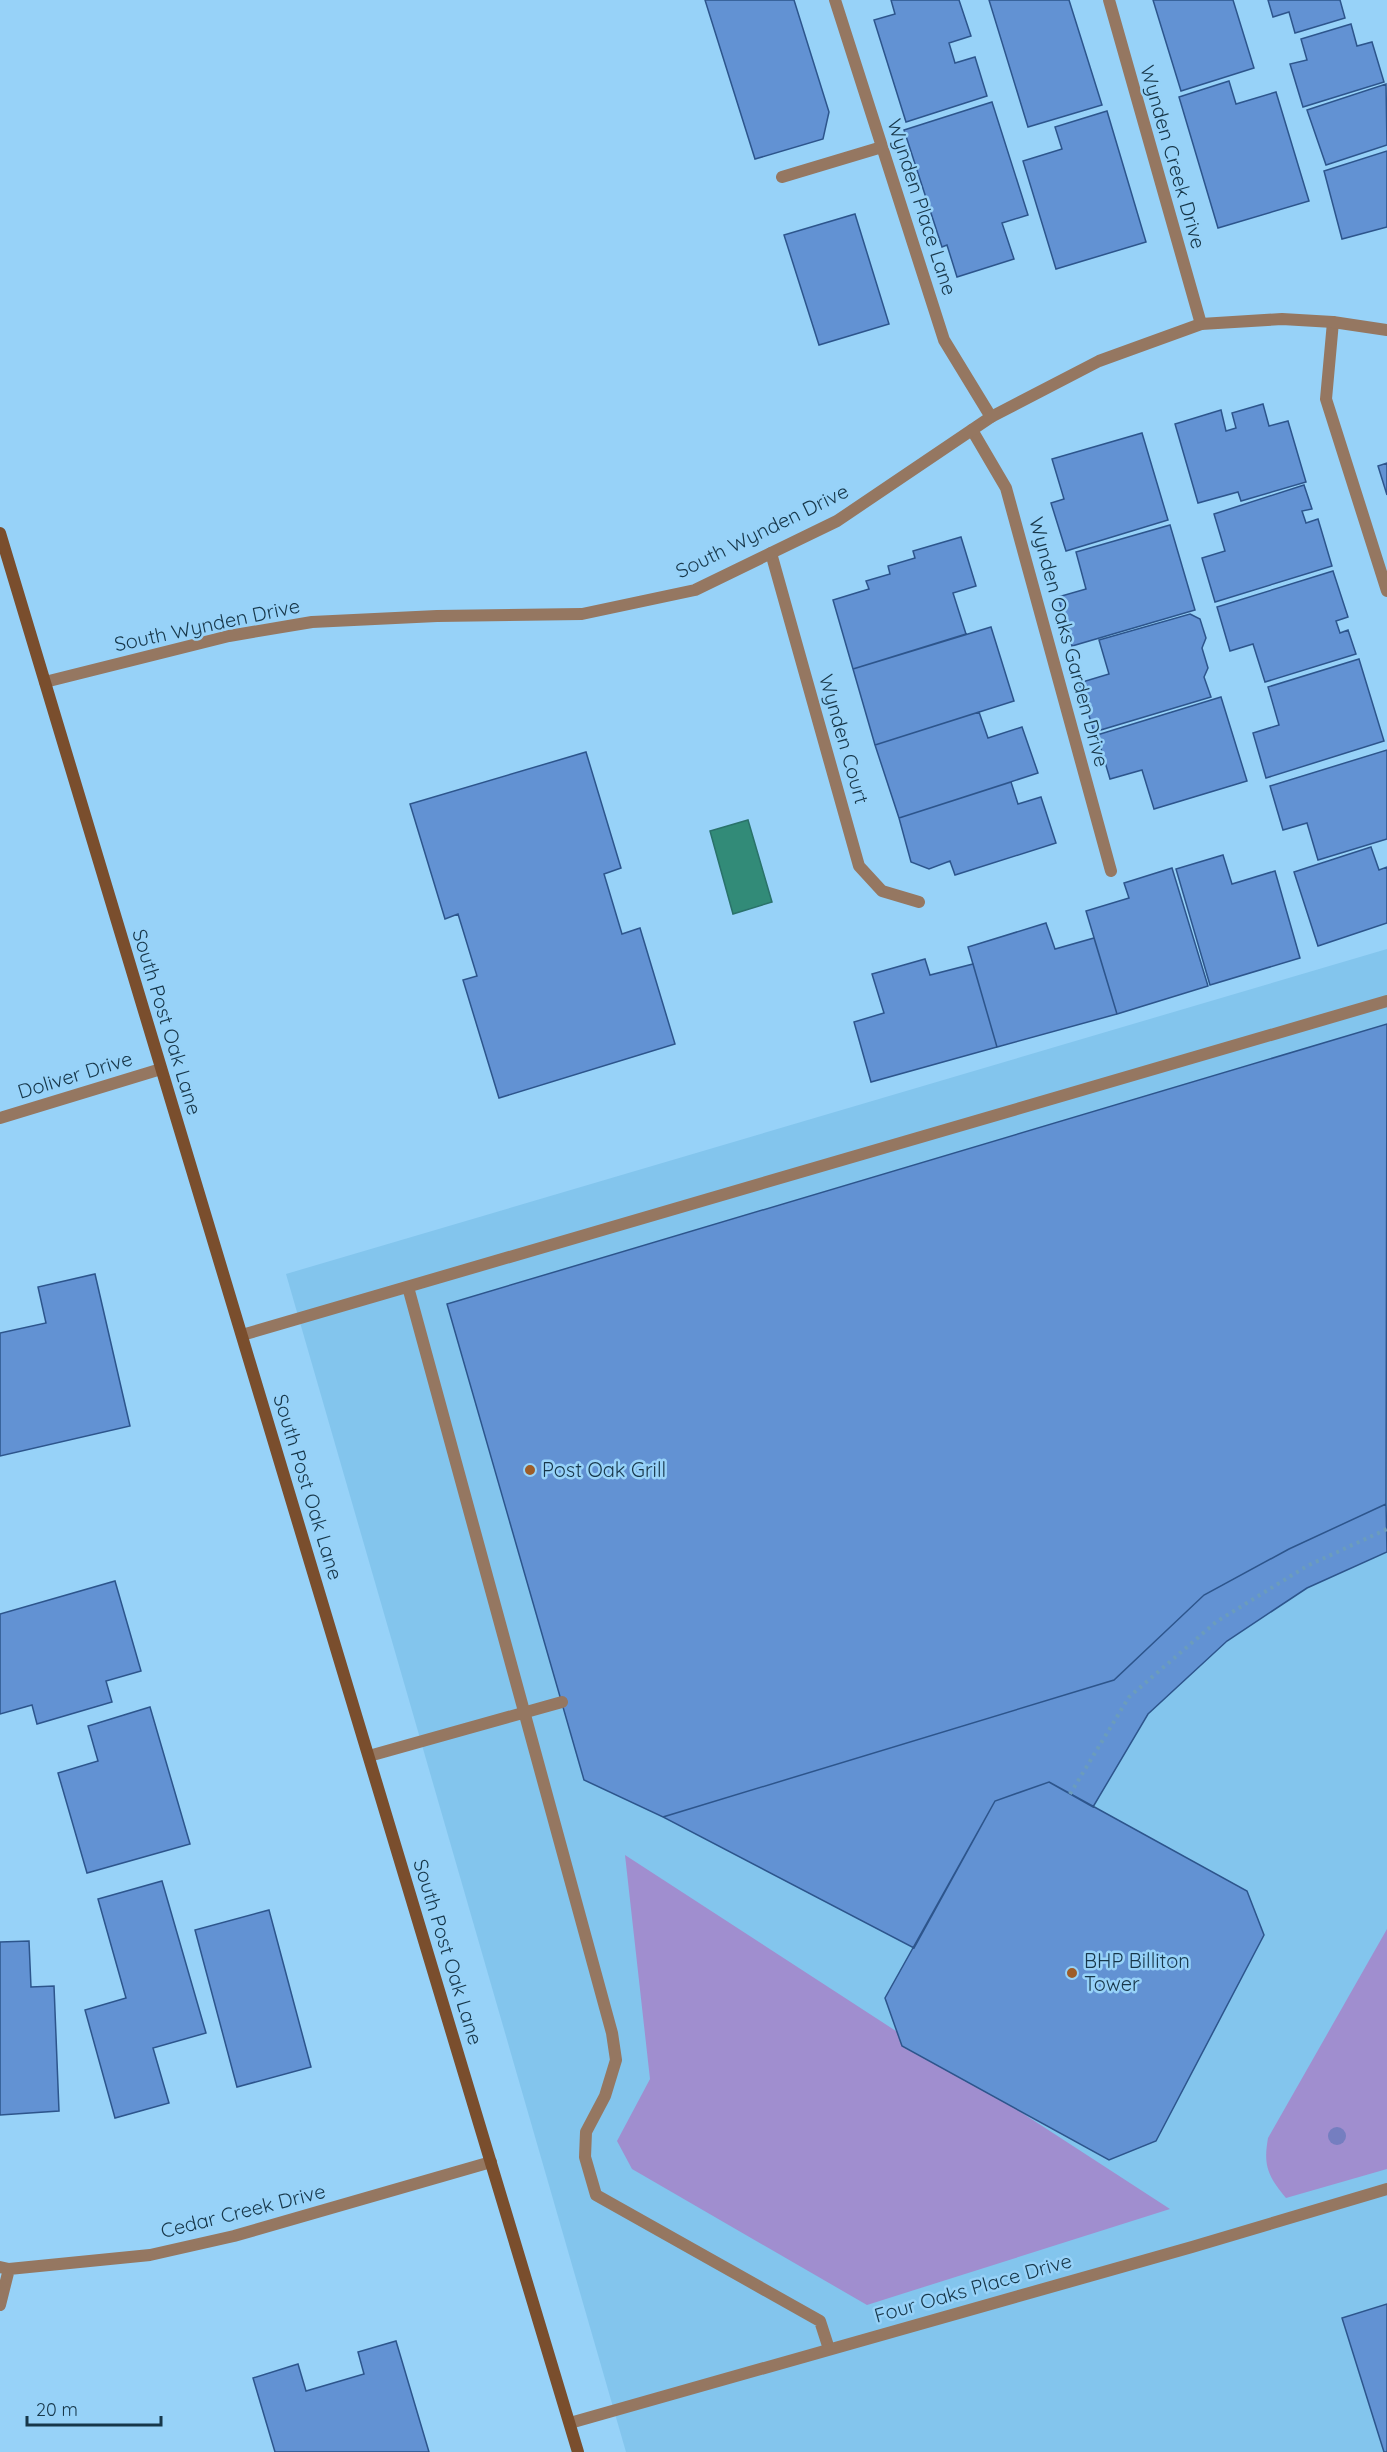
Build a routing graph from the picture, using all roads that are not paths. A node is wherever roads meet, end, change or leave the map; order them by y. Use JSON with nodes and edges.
{"nodes":[{"id":1,"x":835,"y":0,"type":"edge"},
{"id":2,"x":1109,"y":0,"type":"edge"},
{"id":3,"x":882,"y":147,"type":"junction"},
{"id":4,"x":782,"y":177,"type":"dead end"},
{"id":5,"x":1333,"y":322,"type":"junction"},
{"id":6,"x":1201,"y":324,"type":"junction"},
{"id":7,"x":1387,"y":330,"type":"edge"},
{"id":8,"x":992,"y":417,"type":"junction"},
{"id":9,"x":972,"y":430,"type":"junction"},
{"id":10,"x":0,"y":533,"type":"edge"},
{"id":11,"x":771,"y":553,"type":"junction"},
{"id":12,"x":1387,"y":591,"type":"edge"},
{"id":13,"x":45,"y":682,"type":"junction"},
{"id":14,"x":1111,"y":871,"type":"dead end"},
{"id":15,"x":919,"y":902,"type":"dead end"},
{"id":16,"x":1387,"y":1000,"type":"edge"},
{"id":17,"x":161,"y":1069,"type":"junction"},
{"id":18,"x":0,"y":1118,"type":"edge"},
{"id":19,"x":408,"y":1287,"type":"junction"},
{"id":20,"x":242,"y":1335,"type":"junction"},
{"id":21,"x":562,"y":1702,"type":"dead end"},
{"id":22,"x":525,"y":1712,"type":"junction"},
{"id":23,"x":369,"y":1756,"type":"junction"},
{"id":24,"x":491,"y":2162,"type":"junction"},
{"id":25,"x":1387,"y":2188,"type":"edge"},
{"id":26,"x":4,"y":2268,"type":"edge"},
{"id":27,"x":0,"y":2305,"type":"edge"},
{"id":28,"x":829,"y":2349,"type":"junction"},
{"id":29,"x":570,"y":2423,"type":"junction"},
{"id":30,"x":578,"y":2452,"type":"edge"}],
"edges":[{"from":1,"to":3,"type":"street","name":"Wynden Place Lane"},
{"from":2,"to":6,"type":"street","name":"Wynden Creek Drive"},
{"from":3,"to":4,"type":"street"},
{"from":3,"to":8,"type":"street","name":"Wynden Place Lane"},
{"from":5,"to":6,"type":"street","name":"South Wynden Drive"},
{"from":5,"to":7,"type":"street","name":"South Wynden Drive"},
{"from":5,"to":12,"type":"street"},
{"from":6,"to":8,"type":"street","name":"South Wynden Drive"},
{"from":8,"to":9,"type":"street","name":"South Wynden Drive"},
{"from":9,"to":11,"type":"street","name":"South Wynden Drive"},
{"from":9,"to":14,"type":"street","name":"Wynden Oaks Garden Drive"},
{"from":10,"to":13,"type":"main road","name":"South Post Oak Lane"},
{"from":11,"to":13,"type":"street","name":"South Wynden Drive"},
{"from":11,"to":15,"type":"street","name":"Wynden Court"},
{"from":13,"to":17,"type":"main road","name":"South Post Oak Lane"},
{"from":16,"to":19,"type":"street"},
{"from":17,"to":18,"type":"street","name":"Doliver Drive"},
{"from":17,"to":20,"type":"main road","name":"South Post Oak Lane"},
{"from":19,"to":20,"type":"street"},
{"from":19,"to":22,"type":"street"},
{"from":20,"to":23,"type":"main road","name":"South Post Oak Lane"},
{"from":21,"to":22,"type":"street"},
{"from":22,"to":23,"type":"street"},
{"from":22,"to":28,"type":"street"},
{"from":23,"to":24,"type":"main road","name":"South Post Oak Lane"},
{"from":24,"to":26,"type":"street","name":"Cedar Creek Drive"},
{"from":24,"to":29,"type":"main road","name":"South Post Oak Lane"},
{"from":25,"to":28,"type":"street","name":"Four Oaks Place Drive"},
{"from":26,"to":27,"type":"street"},
{"from":28,"to":29,"type":"street","name":"Four Oaks Place Drive"},
{"from":29,"to":30,"type":"main road","name":"South Post Oak Lane"}]}
